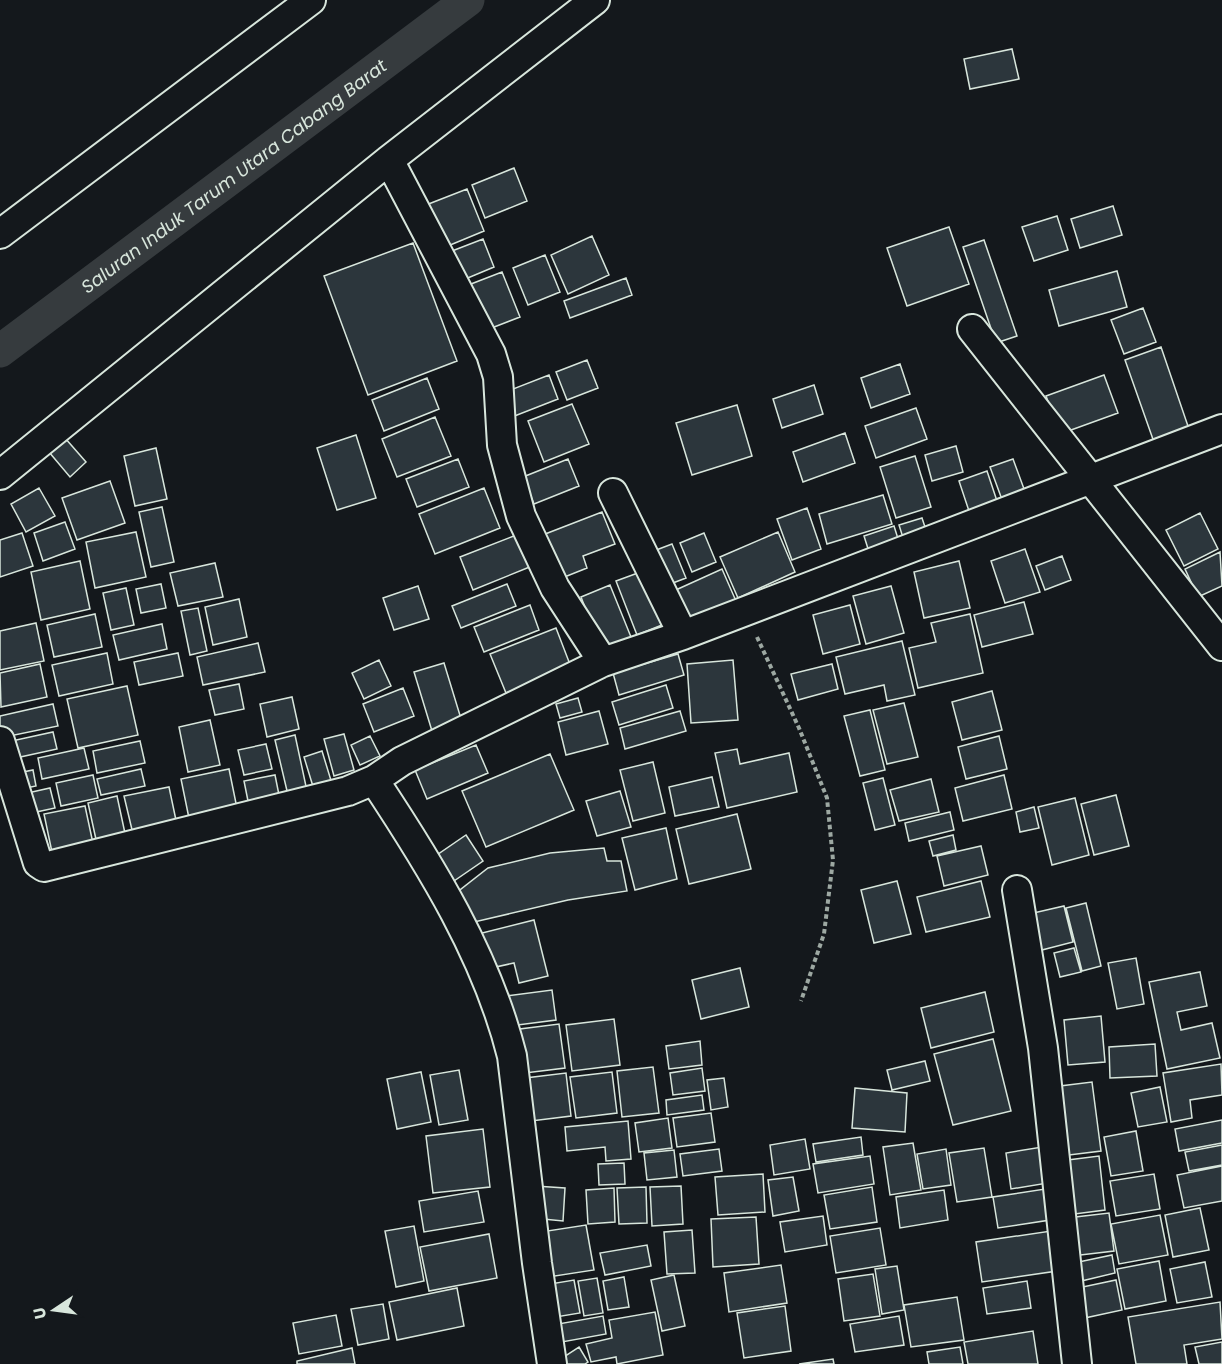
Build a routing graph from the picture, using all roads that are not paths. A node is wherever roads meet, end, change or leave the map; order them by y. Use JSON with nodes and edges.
{"nodes":[{"id":1,"x":311,"y":0,"type":"edge"},
{"id":2,"x":595,"y":0,"type":"edge"},
{"id":3,"x":389,"y":160,"type":"junction"},
{"id":4,"x":0,"y":234,"type":"edge"},
{"id":5,"x":972,"y":329,"type":"dead end"},
{"id":6,"x":1222,"y":429,"type":"edge"},
{"id":7,"x":0,"y":475,"type":"edge"},
{"id":8,"x":1091,"y":480,"type":"junction"},
{"id":9,"x":613,"y":493,"type":"dead end"},
{"id":10,"x":683,"y":635,"type":"junction"},
{"id":11,"x":1222,"y":646,"type":"edge"},
{"id":12,"x":603,"y":662,"type":"junction"},
{"id":13,"x":0,"y":741,"type":"edge"},
{"id":14,"x":375,"y":780,"type":"junction"},
{"id":15,"x":1017,"y":890,"type":"dead end"},
{"id":16,"x":552,"y":1364,"type":"edge"},
{"id":17,"x":1077,"y":1364,"type":"edge"}],
"edges":[{"from":1,"to":4,"type":"street"},
{"from":2,"to":3,"type":"street"},
{"from":3,"to":7,"type":"street"},
{"from":3,"to":12,"type":"street"},
{"from":5,"to":8,"type":"street"},
{"from":6,"to":8,"type":"street"},
{"from":8,"to":10,"type":"street"},
{"from":8,"to":11,"type":"street"},
{"from":9,"to":10,"type":"street"},
{"from":10,"to":12,"type":"street"},
{"from":12,"to":14,"type":"street"},
{"from":13,"to":14,"type":"street"},
{"from":14,"to":16,"type":"street"},
{"from":15,"to":17,"type":"street"}]}
